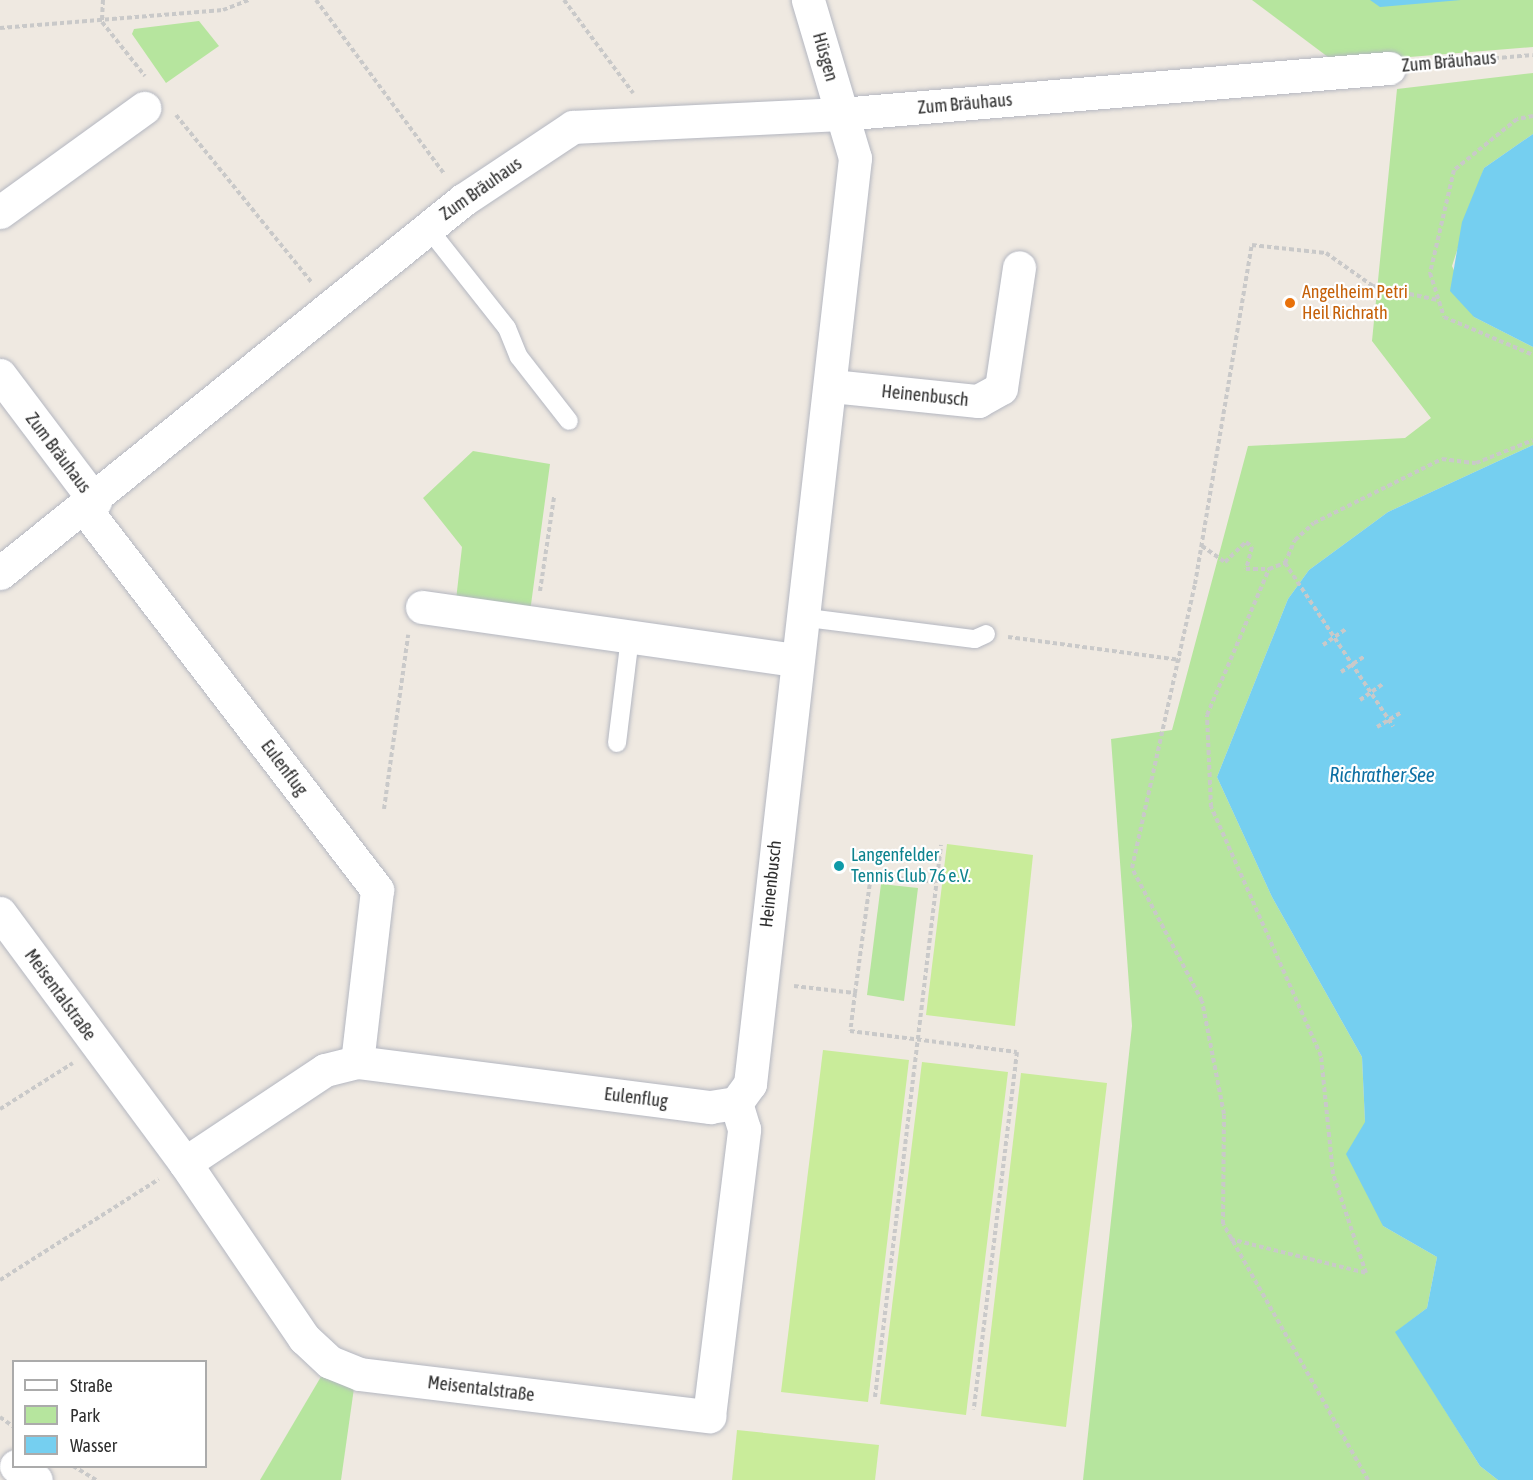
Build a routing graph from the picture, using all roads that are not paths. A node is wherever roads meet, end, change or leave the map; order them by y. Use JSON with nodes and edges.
{"nodes":[{"id":1,"x":808,"y":0,"type":"edge"},
{"id":2,"x":1389,"y":68,"type":"road end"},
{"id":3,"x":153,"y":103,"type":"road end"},
{"id":4,"x":840,"y":114,"type":"junction"},
{"id":5,"x":0,"y":212,"type":"edge"},
{"id":6,"x":428,"y":228,"type":"junction"},
{"id":7,"x":1019,"y":267,"type":"dead end"},
{"id":8,"x":0,"y":375,"type":"edge"},
{"id":9,"x":832,"y":386,"type":"junction"},
{"id":10,"x":569,"y":421,"type":"dead end"},
{"id":11,"x":90,"y":505,"type":"junction"},
{"id":12,"x":0,"y":573,"type":"edge"},
{"id":13,"x":422,"y":608,"type":"road end"},
{"id":14,"x":800,"y":617,"type":"junction"},
{"id":15,"x":986,"y":634,"type":"road end"},
{"id":16,"x":630,"y":637,"type":"junction"},
{"id":17,"x":795,"y":660,"type":"junction"},
{"id":18,"x":617,"y":743,"type":"dead end"},
{"id":19,"x":0,"y":913,"type":"edge"},
{"id":20,"x":357,"y":1062,"type":"junction"},
{"id":21,"x":736,"y":1103,"type":"junction"},
{"id":22,"x":185,"y":1163,"type":"junction"},
{"id":23,"x":18,"y":1468,"type":"edge"},
{"id":24,"x":36,"y":1480,"type":"edge"}],
"edges":[{"from":1,"to":4,"type":"street","name":"Hüsgen"},
{"from":2,"to":4,"type":"street","name":"Zum Bräuhaus"},
{"from":3,"to":5,"type":"street"},
{"from":4,"to":6,"type":"street","name":"Zum Bräuhaus"},
{"from":4,"to":9,"type":"street","name":"Heinenbusch"},
{"from":6,"to":10,"type":"lane","name":"Zum Bräuhaus"},
{"from":6,"to":11,"type":"street","name":"Zum Bräuhaus"},
{"from":7,"to":9,"type":"street","name":"Heinenbusch"},
{"from":8,"to":11,"type":"street","name":"Zum Bräuhaus"},
{"from":9,"to":14,"type":"street","name":"Heinenbusch"},
{"from":11,"to":12,"type":"street","name":"Zum Bräuhaus"},
{"from":11,"to":20,"type":"street","name":"Eulenflug"},
{"from":13,"to":16,"type":"street"},
{"from":14,"to":15,"type":"lane"},
{"from":14,"to":17,"type":"street","name":"Heinenbusch"},
{"from":16,"to":17,"type":"street"},
{"from":16,"to":18,"type":"lane"},
{"from":17,"to":21,"type":"street","name":"Heinenbusch"},
{"from":19,"to":22,"type":"street","name":"Meisentalstraße"},
{"from":20,"to":21,"type":"street","name":"Eulenflug"},
{"from":20,"to":22,"type":"street","name":"Eulenflug"},
{"from":21,"to":22,"type":"street","name":"Meisentalstraße"},
{"from":23,"to":24,"type":"street"}]}
